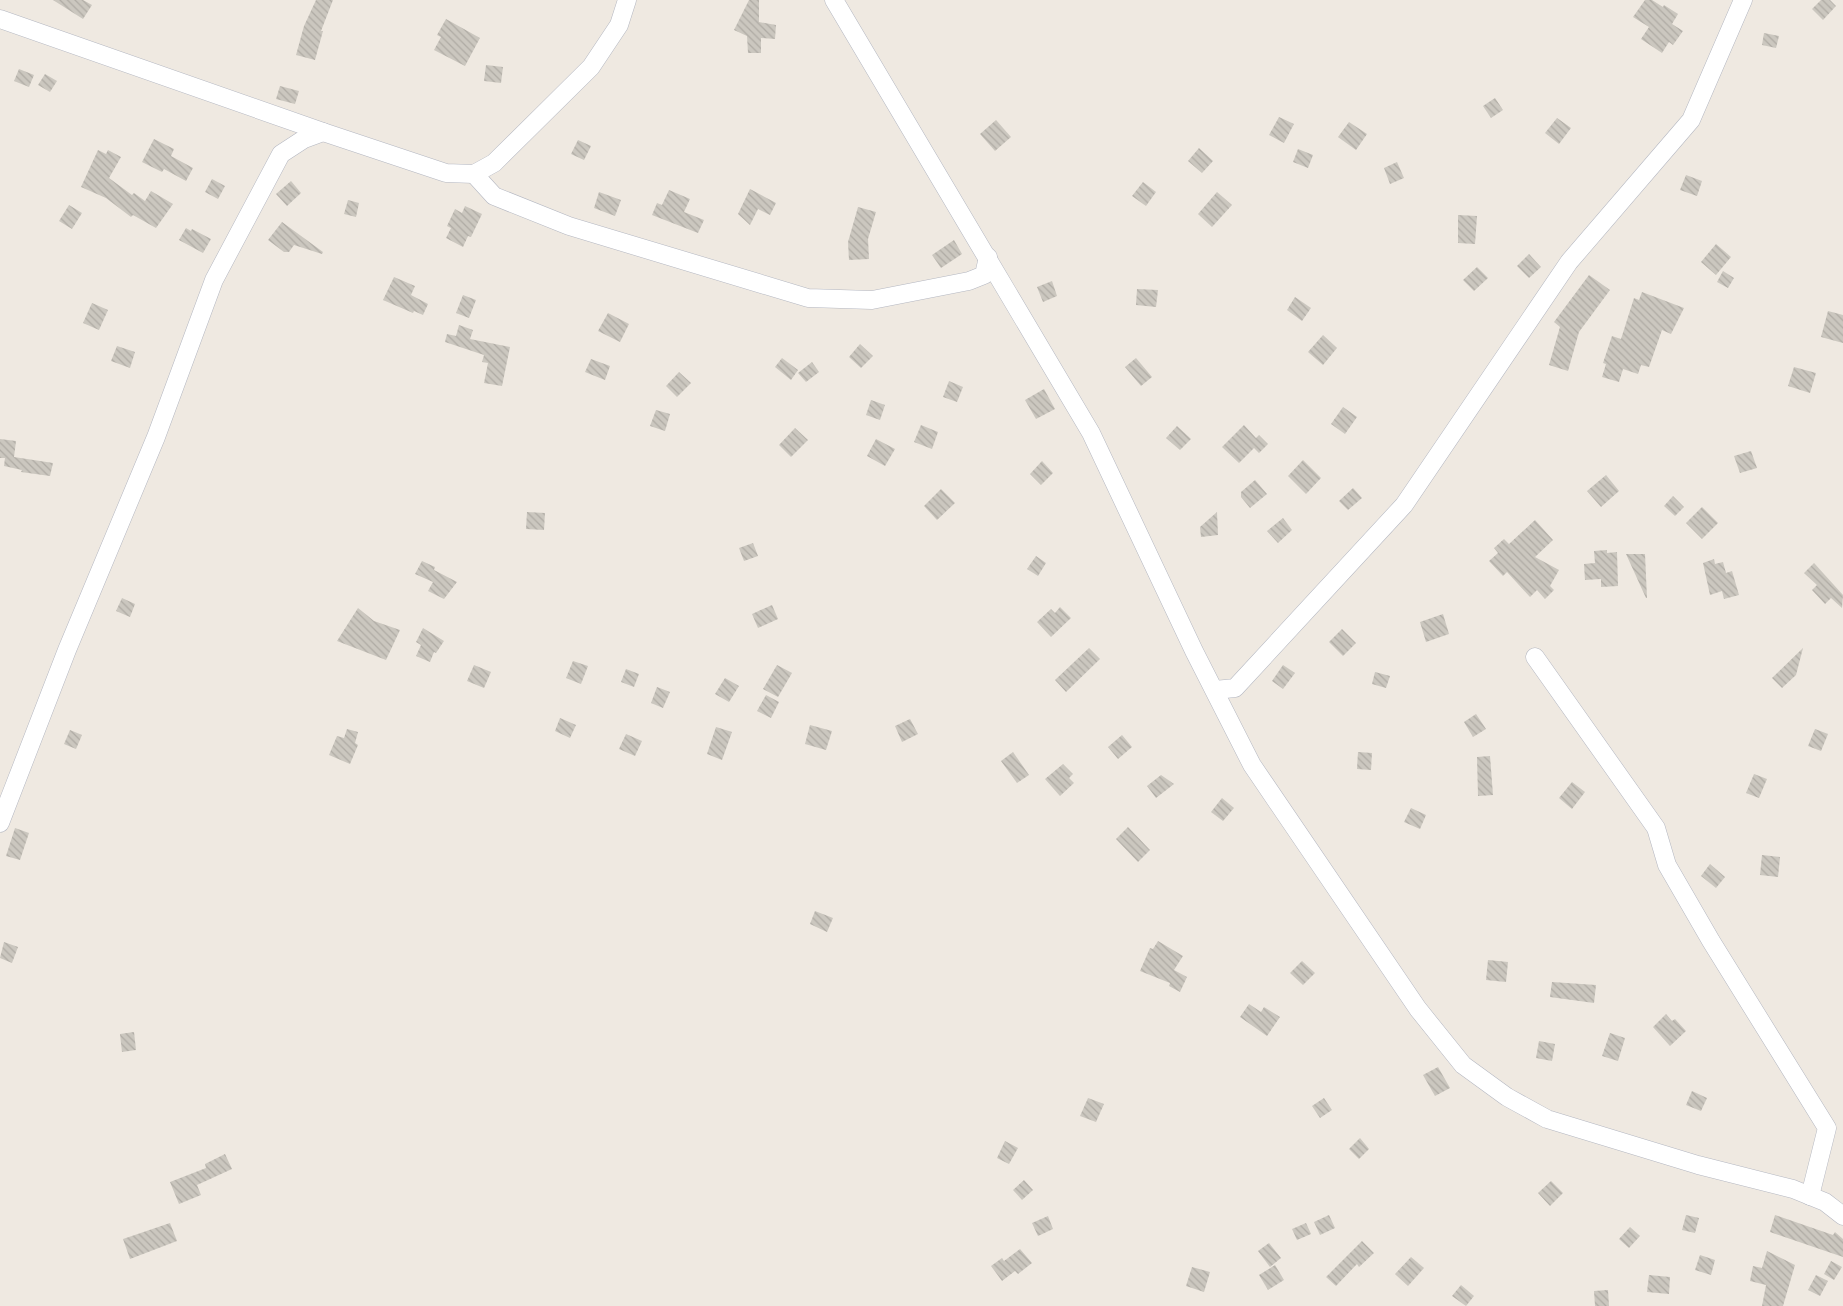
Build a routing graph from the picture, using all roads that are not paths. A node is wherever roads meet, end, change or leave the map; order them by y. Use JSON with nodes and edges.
{"nodes":[{"id":1,"x":627,"y":0,"type":"edge"},
{"id":2,"x":834,"y":0,"type":"edge"},
{"id":3,"x":1743,"y":0,"type":"edge"},
{"id":4,"x":0,"y":19,"type":"edge"},
{"id":5,"x":323,"y":132,"type":"junction"},
{"id":6,"x":474,"y":174,"type":"junction"},
{"id":7,"x":988,"y":257,"type":"junction"},
{"id":8,"x":1535,"y":657,"type":"dead end"},
{"id":9,"x":1215,"y":690,"type":"junction"},
{"id":10,"x":0,"y":823,"type":"edge"},
{"id":11,"x":1810,"y":1196,"type":"junction"},
{"id":12,"x":1843,"y":1216,"type":"edge"}],
"edges":[{"from":1,"to":6,"type":"street"},
{"from":2,"to":7,"type":"street"},
{"from":3,"to":9,"type":"street"},
{"from":4,"to":5,"type":"street"},
{"from":5,"to":6,"type":"street"},
{"from":5,"to":10,"type":"street"},
{"from":6,"to":7,"type":"street"},
{"from":7,"to":9,"type":"street"},
{"from":8,"to":11,"type":"street"},
{"from":9,"to":11,"type":"street"},
{"from":11,"to":12,"type":"street"}]}
